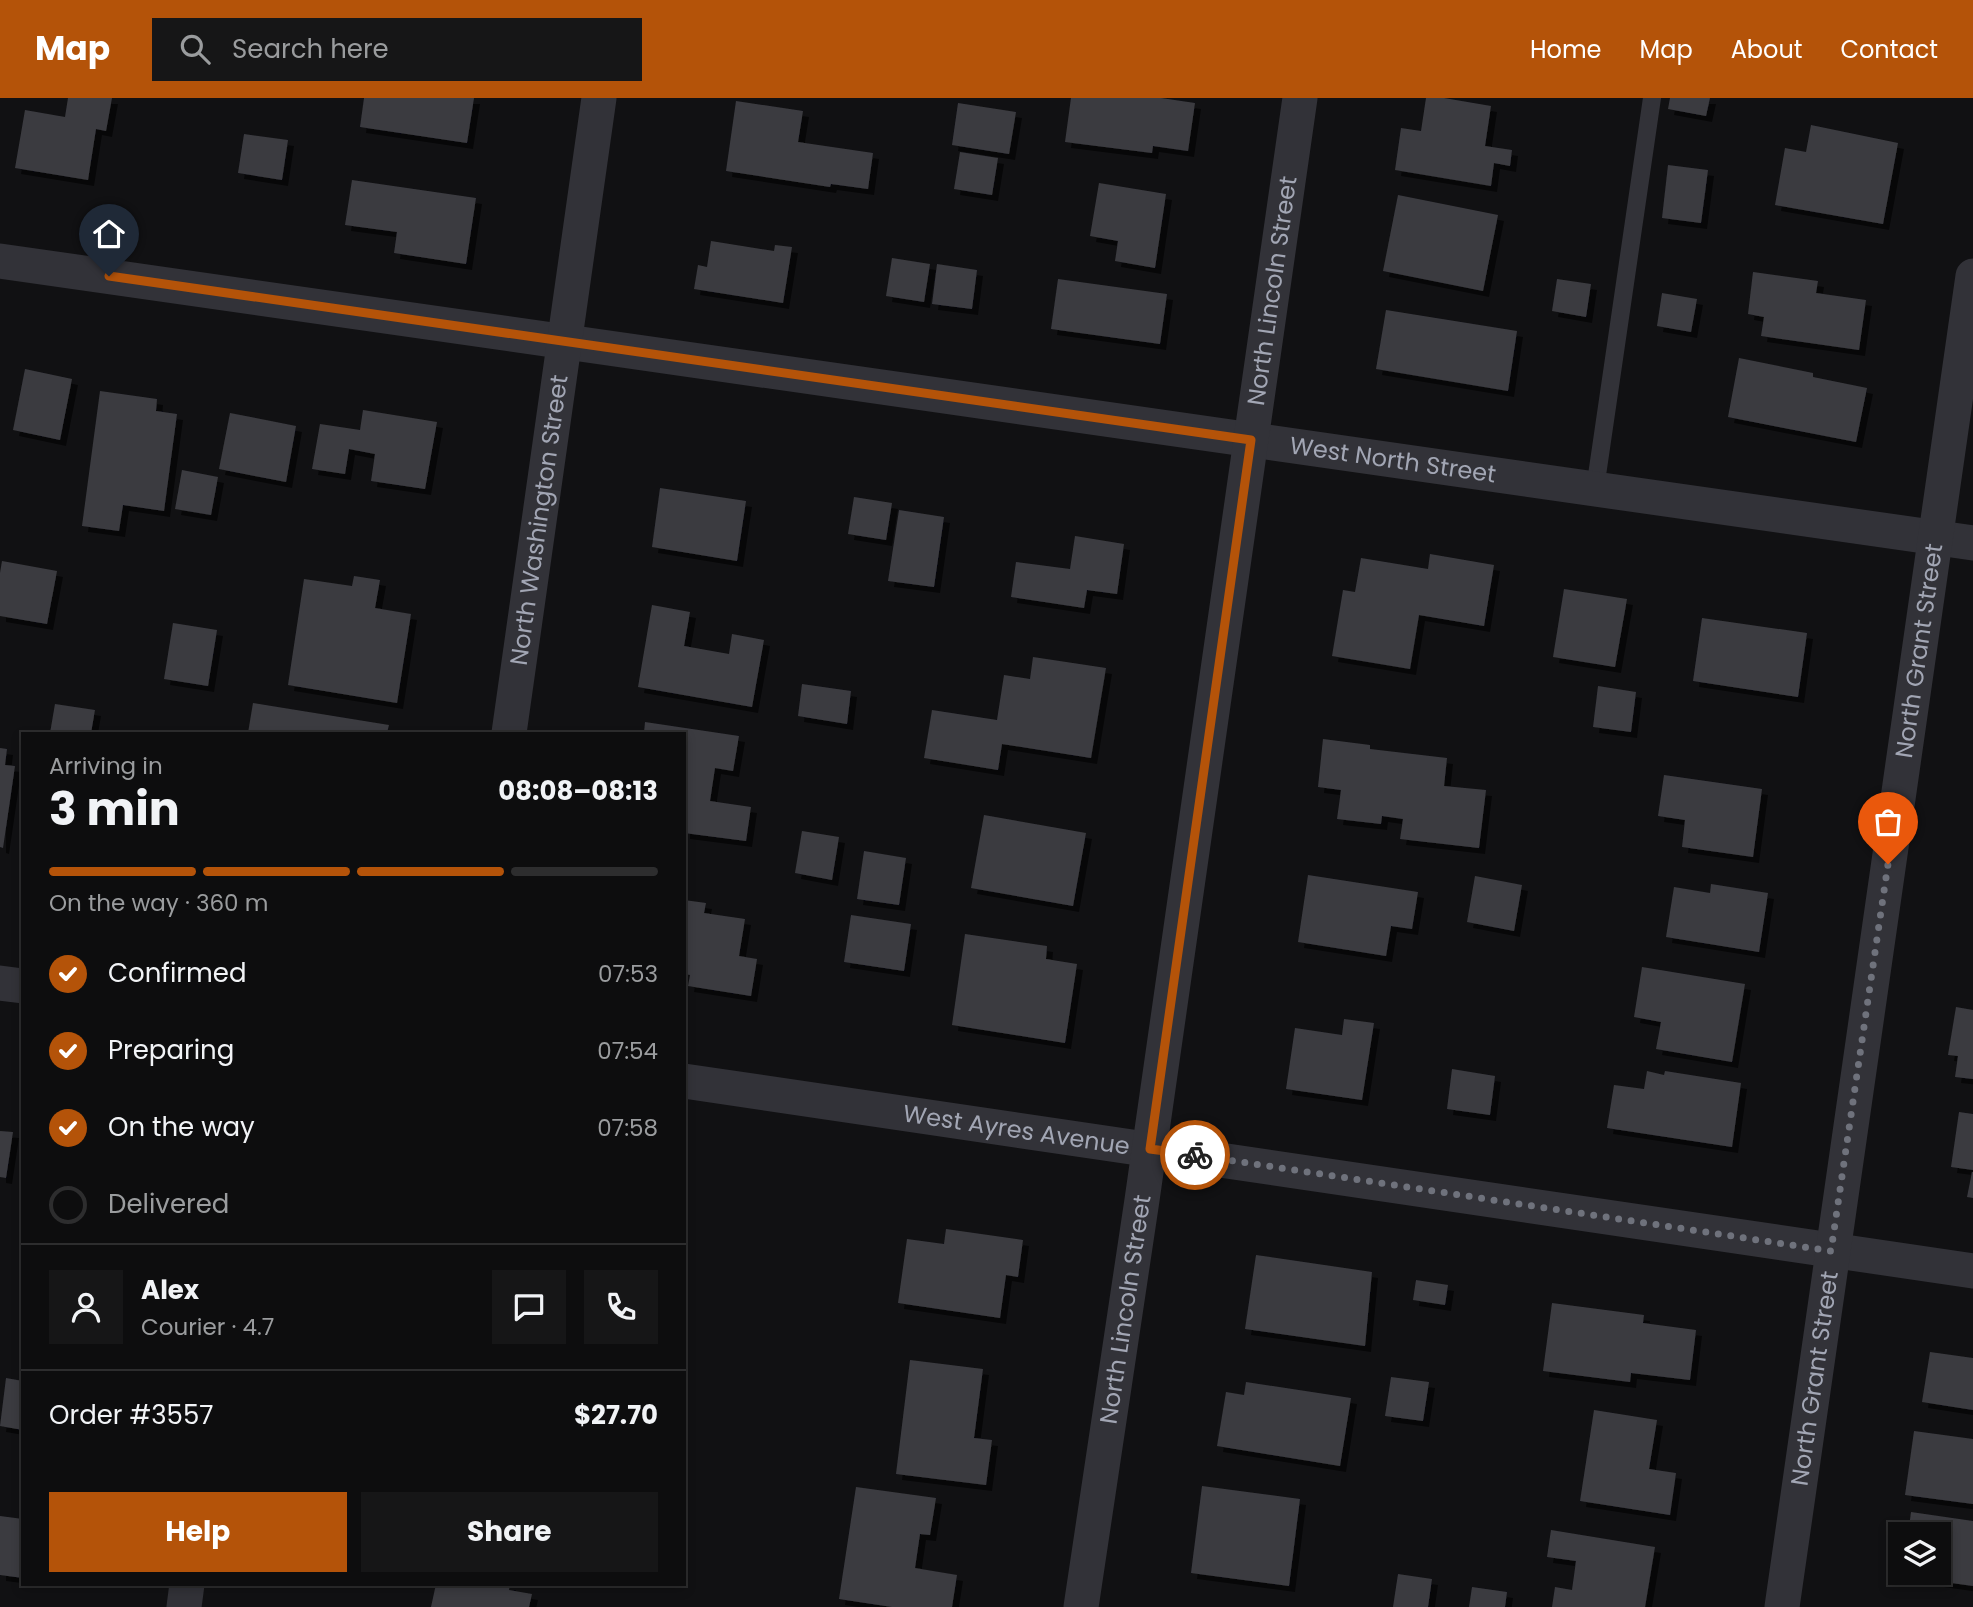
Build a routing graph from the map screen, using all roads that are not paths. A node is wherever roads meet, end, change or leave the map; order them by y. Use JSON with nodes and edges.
{"nodes":[{"id":1,"x":599,"y":98,"type":"edge"},
{"id":2,"x":1300,"y":98,"type":"edge"},
{"id":3,"x":1652,"y":98,"type":"edge"},
{"id":4,"x":0,"y":261,"type":"edge"},
{"id":5,"x":1973,"y":276,"type":"edge"},
{"id":6,"x":565,"y":342,"type":"junction"},
{"id":7,"x":1251,"y":440,"type":"junction"},
{"id":8,"x":1595,"y":489,"type":"junction"},
{"id":9,"x":1935,"y":538,"type":"junction"},
{"id":10,"x":1973,"y":543,"type":"edge"},
{"id":11,"x":509,"y":732,"type":"edge"},
{"id":12,"x":0,"y":983,"type":"edge"},
{"id":13,"x":21,"y":986,"type":"edge"},
{"id":14,"x":686,"y":1082,"type":"edge"},
{"id":15,"x":1150,"y":1149,"type":"junction"},
{"id":16,"x":1831,"y":1251,"type":"junction"},
{"id":17,"x":1973,"y":1271,"type":"edge"},
{"id":18,"x":187,"y":1586,"type":"edge"},
{"id":19,"x":184,"y":1607,"type":"edge"},
{"id":20,"x":1081,"y":1607,"type":"edge"},
{"id":21,"x":1782,"y":1607,"type":"edge"}],
"edges":[{"from":1,"to":6,"type":"street","name":"North Washington Street"},
{"from":2,"to":7,"type":"street","name":"North Lincoln Street"},
{"from":3,"to":8,"type":"lane"},
{"from":4,"to":6,"type":"street","name":"West North Street"},
{"from":5,"to":9,"type":"street","name":"North Grant Street"},
{"from":6,"to":7,"type":"street","name":"West North Street"},
{"from":6,"to":11,"type":"street","name":"North Washington Street"},
{"from":7,"to":8,"type":"street","name":"West North Street"},
{"from":7,"to":15,"type":"street","name":"North Lincoln Street"},
{"from":8,"to":9,"type":"street","name":"West North Street"},
{"from":9,"to":10,"type":"street","name":"West North Street"},
{"from":9,"to":16,"type":"street","name":"North Grant Street"},
{"from":12,"to":13,"type":"street"},
{"from":14,"to":15,"type":"street","name":"West Ayres Avenue"},
{"from":15,"to":16,"type":"street","name":"West Ayres Avenue"},
{"from":15,"to":20,"type":"street","name":"North Lincoln Street"},
{"from":16,"to":17,"type":"street","name":"West Ayres Avenue"},
{"from":16,"to":21,"type":"street","name":"North Grant Street"},
{"from":18,"to":19,"type":"street"}]}
